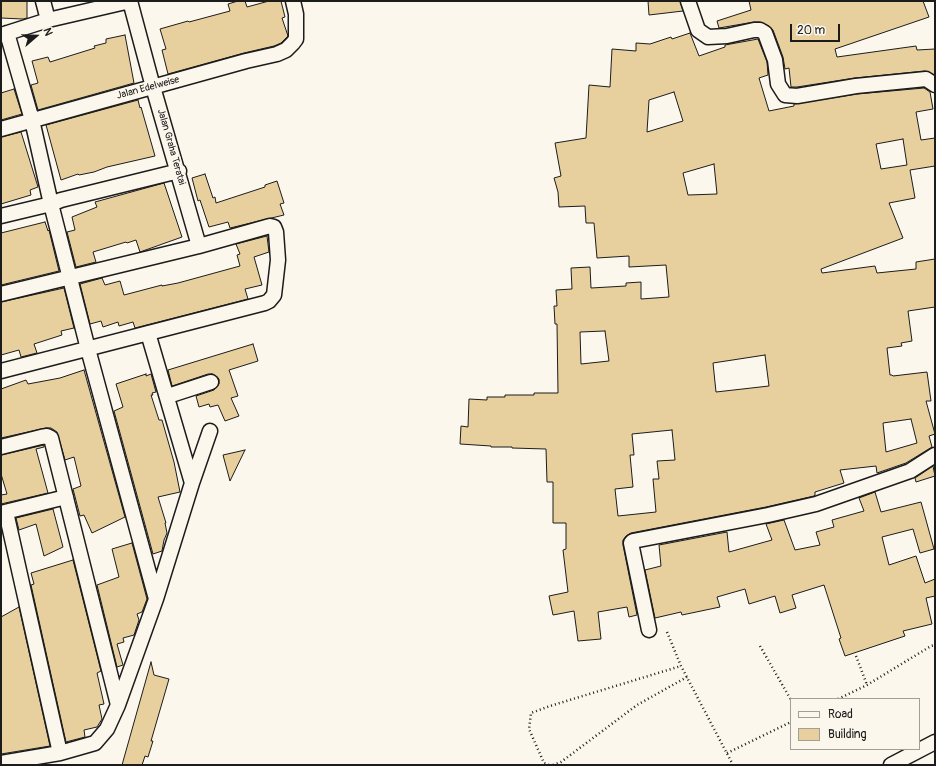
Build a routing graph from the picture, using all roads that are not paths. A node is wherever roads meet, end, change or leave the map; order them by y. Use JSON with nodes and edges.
{"nodes":[{"id":1,"x":43,"y":1,"type":"edge"},
{"id":2,"x":130,"y":1,"type":"edge"},
{"id":3,"x":293,"y":1,"type":"edge"},
{"id":4,"x":688,"y":1,"type":"edge"},
{"id":5,"x":48,"y":20,"type":"junction"},
{"id":6,"x":4,"y":34,"type":"edge"},
{"id":7,"x":935,"y":85,"type":"edge"},
{"id":8,"x":153,"y":87,"type":"junction"},
{"id":9,"x":32,"y":120,"type":"junction"},
{"id":10,"x":1,"y":129,"type":"edge"},
{"id":11,"x":179,"y":172,"type":"junction"},
{"id":12,"x":51,"y":204,"type":"junction"},
{"id":13,"x":1,"y":216,"type":"edge"},
{"id":14,"x":199,"y":246,"type":"junction"},
{"id":15,"x":70,"y":277,"type":"junction"},
{"id":16,"x":1,"y":294,"type":"edge"},
{"id":17,"x":148,"y":333,"type":"junction"},
{"id":18,"x":88,"y":349,"type":"junction"},
{"id":19,"x":1,"y":371,"type":"edge"},
{"id":20,"x":211,"y":382,"type":"dead end"},
{"id":21,"x":168,"y":396,"type":"junction"},
{"id":22,"x":210,"y":431,"type":"dead end"},
{"id":23,"x":1,"y":447,"type":"edge"},
{"id":24,"x":935,"y":455,"type":"edge"},
{"id":25,"x":192,"y":483,"type":"junction"},
{"id":26,"x":66,"y":497,"type":"junction"},
{"id":27,"x":3,"y":512,"type":"edge"},
{"id":28,"x":156,"y":599,"type":"junction"},
{"id":29,"x":649,"y":630,"type":"dead end"},
{"id":30,"x":118,"y":705,"type":"junction"},
{"id":31,"x":935,"y":742,"type":"edge"},
{"id":32,"x":920,"y":750,"type":"edge"},
{"id":33,"x":920,"y":750,"type":"edge"},
{"id":34,"x":60,"y":753,"type":"junction"},
{"id":35,"x":1,"y":763,"type":"edge"},
{"id":36,"x":891,"y":765,"type":"edge"}],
"edges":[{"from":1,"to":5,"type":"street"},
{"from":2,"to":5,"type":"street"},
{"from":2,"to":8,"type":"street","name":"Jalan Graha Teratai"},
{"from":3,"to":8,"type":"street","name":"Jalan Edelweise"},
{"from":4,"to":7,"type":"street"},
{"from":5,"to":6,"type":"street"},
{"from":6,"to":9,"type":"street"},
{"from":8,"to":9,"type":"street","name":"Jalan Edelweise"},
{"from":8,"to":11,"type":"street","name":"Jalan Graha Teratai"},
{"from":9,"to":10,"type":"street","name":"Jalan Edelweise"},
{"from":9,"to":12,"type":"street"},
{"from":11,"to":12,"type":"street"},
{"from":11,"to":14,"type":"street","name":"Jalan Graha Teratai"},
{"from":12,"to":13,"type":"street"},
{"from":12,"to":15,"type":"street"},
{"from":14,"to":15,"type":"street"},
{"from":14,"to":17,"type":"street"},
{"from":15,"to":16,"type":"street"},
{"from":15,"to":18,"type":"street"},
{"from":17,"to":18,"type":"street"},
{"from":17,"to":21,"type":"street"},
{"from":18,"to":19,"type":"street"},
{"from":18,"to":28,"type":"street"},
{"from":20,"to":21,"type":"street"},
{"from":21,"to":25,"type":"street"},
{"from":22,"to":25,"type":"street"},
{"from":23,"to":26,"type":"street"},
{"from":24,"to":29,"type":"street"},
{"from":25,"to":28,"type":"street"},
{"from":26,"to":27,"type":"street"},
{"from":26,"to":30,"type":"street"},
{"from":27,"to":34,"type":"street"},
{"from":28,"to":30,"type":"street"},
{"from":30,"to":34,"type":"street"},
{"from":31,"to":32,"type":"street"},
{"from":33,"to":36,"type":"street"},
{"from":34,"to":35,"type":"street"}]}
